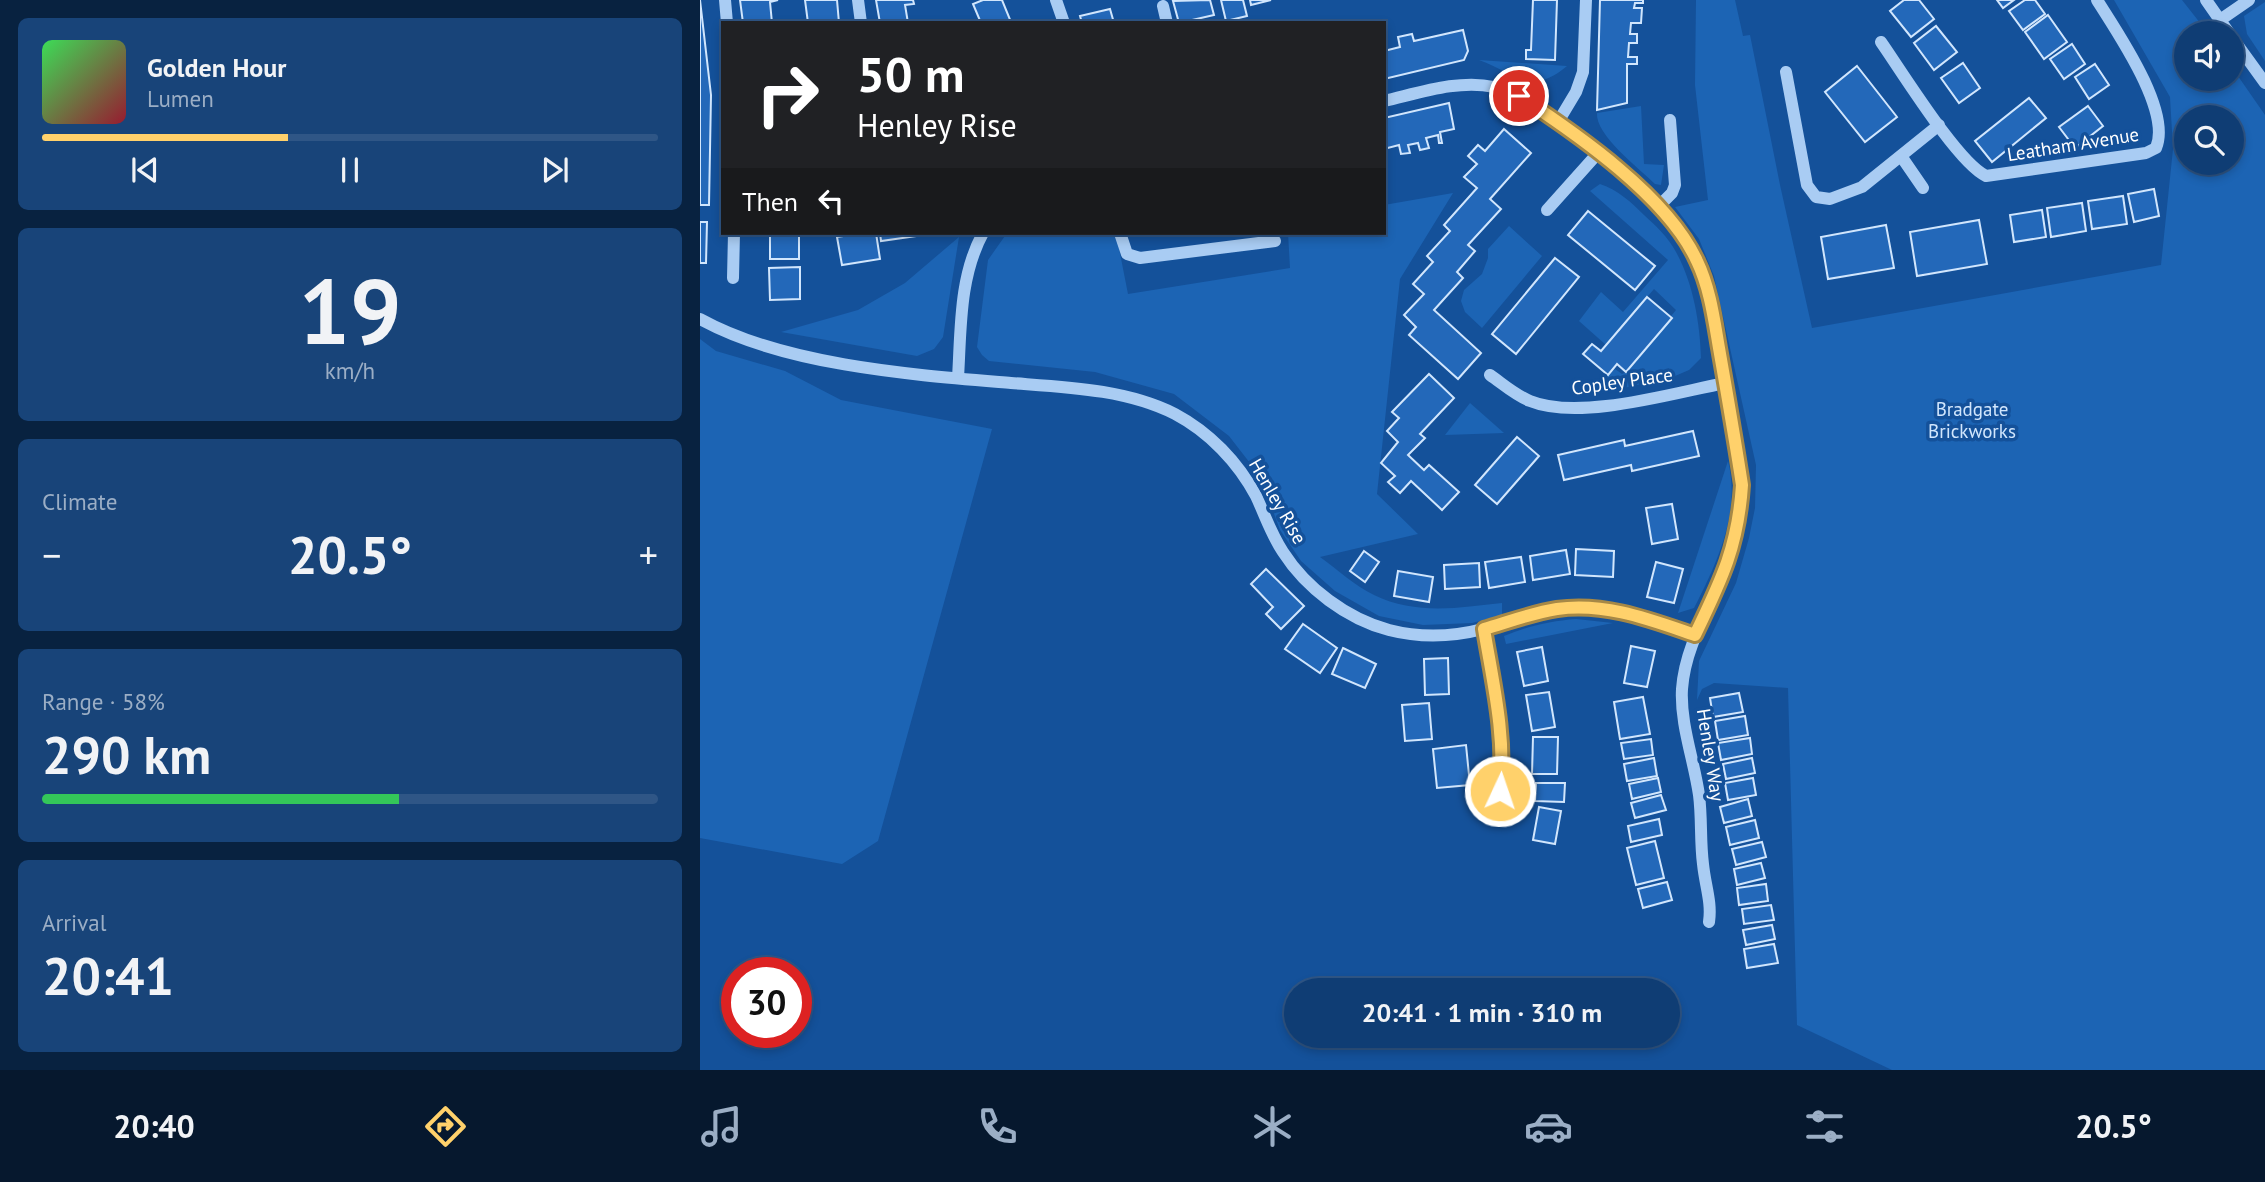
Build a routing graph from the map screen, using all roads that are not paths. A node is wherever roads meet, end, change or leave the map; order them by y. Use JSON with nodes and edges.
{"nodes":[{"id":1,"x":725,"y":0,"type":"edge"},
{"id":2,"x":858,"y":0,"type":"edge"},
{"id":3,"x":1056,"y":0,"type":"edge"},
{"id":4,"x":1586,"y":0,"type":"edge"},
{"id":5,"x":2097,"y":0,"type":"edge"},
{"id":6,"x":2206,"y":0,"type":"edge"},
{"id":7,"x":2249,"y":0,"type":"edge"},
{"id":8,"x":1163,"y":6,"type":"dead end"},
{"id":9,"x":2220,"y":20,"type":"joint"},
{"id":10,"x":727,"y":21,"type":"edge"},
{"id":11,"x":861,"y":21,"type":"edge"},
{"id":12,"x":1063,"y":21,"type":"edge"},
{"id":13,"x":1167,"y":21,"type":"edge"},
{"id":14,"x":1881,"y":42,"type":"dead end"},
{"id":15,"x":2244,"y":54,"type":"edge"},
{"id":16,"x":1786,"y":72,"type":"dead end"},
{"id":17,"x":2265,"y":83,"type":"edge"},
{"id":18,"x":1386,"y":101,"type":"edge"},
{"id":19,"x":1670,"y":120,"type":"dead end"},
{"id":20,"x":1558,"y":122,"type":"junction"},
{"id":21,"x":1939,"y":125,"type":"junction"},
{"id":22,"x":1598,"y":153,"type":"junction"},
{"id":23,"x":1900,"y":156,"type":"junction"},
{"id":24,"x":1923,"y":188,"type":"dead end"},
{"id":25,"x":1658,"y":206,"type":"junction"},
{"id":26,"x":1547,"y":210,"type":"dead end"},
{"id":27,"x":734,"y":235,"type":"edge"},
{"id":28,"x":982,"y":235,"type":"edge"},
{"id":29,"x":1121,"y":235,"type":"edge"},
{"id":30,"x":1275,"y":241,"type":"dead end"},
{"id":31,"x":733,"y":278,"type":"dead end"},
{"id":32,"x":700,"y":319,"type":"edge"},
{"id":33,"x":1490,"y":375,"type":"dead end"},
{"id":34,"x":958,"y":378,"type":"junction"},
{"id":35,"x":1726,"y":383,"type":"junction"},
{"id":36,"x":1484,"y":629,"type":"junction"},
{"id":37,"x":1695,"y":635,"type":"junction"},
{"id":38,"x":1500,"y":791,"type":"dead end"},
{"id":39,"x":1709,"y":922,"type":"dead end"}],
"edges":[{"from":1,"to":10,"type":"street"},
{"from":2,"to":11,"type":"street"},
{"from":3,"to":12,"type":"street"},
{"from":4,"to":20,"type":"street"},
{"from":5,"to":21,"type":"street","name":"Leatham Avenue"},
{"from":6,"to":9,"type":"street"},
{"from":7,"to":9,"type":"street"},
{"from":8,"to":13,"type":"street"},
{"from":14,"to":21,"type":"street","name":"Leatham Avenue"},
{"from":15,"to":17,"type":"street"},
{"from":16,"to":23,"type":"street"},
{"from":18,"to":20,"type":"street","name":"Henley Way"},
{"from":19,"to":25,"type":"street"},
{"from":20,"to":22,"type":"street","name":"Henley Way"},
{"from":21,"to":23,"type":"street"},
{"from":22,"to":25,"type":"street","name":"Henley Way"},
{"from":22,"to":26,"type":"street"},
{"from":23,"to":24,"type":"street"},
{"from":25,"to":35,"type":"street","name":"Henley Way"},
{"from":27,"to":31,"type":"street"},
{"from":28,"to":34,"type":"street"},
{"from":29,"to":30,"type":"street"},
{"from":32,"to":34,"type":"street","name":"Henley Rise"},
{"from":33,"to":35,"type":"street","name":"Copley Place"},
{"from":34,"to":36,"type":"street","name":"Henley Rise"},
{"from":35,"to":37,"type":"street","name":"Henley Way"},
{"from":36,"to":37,"type":"street","name":"Henley Rise"},
{"from":36,"to":38,"type":"street"},
{"from":37,"to":39,"type":"street","name":"Henley Way"}]}
